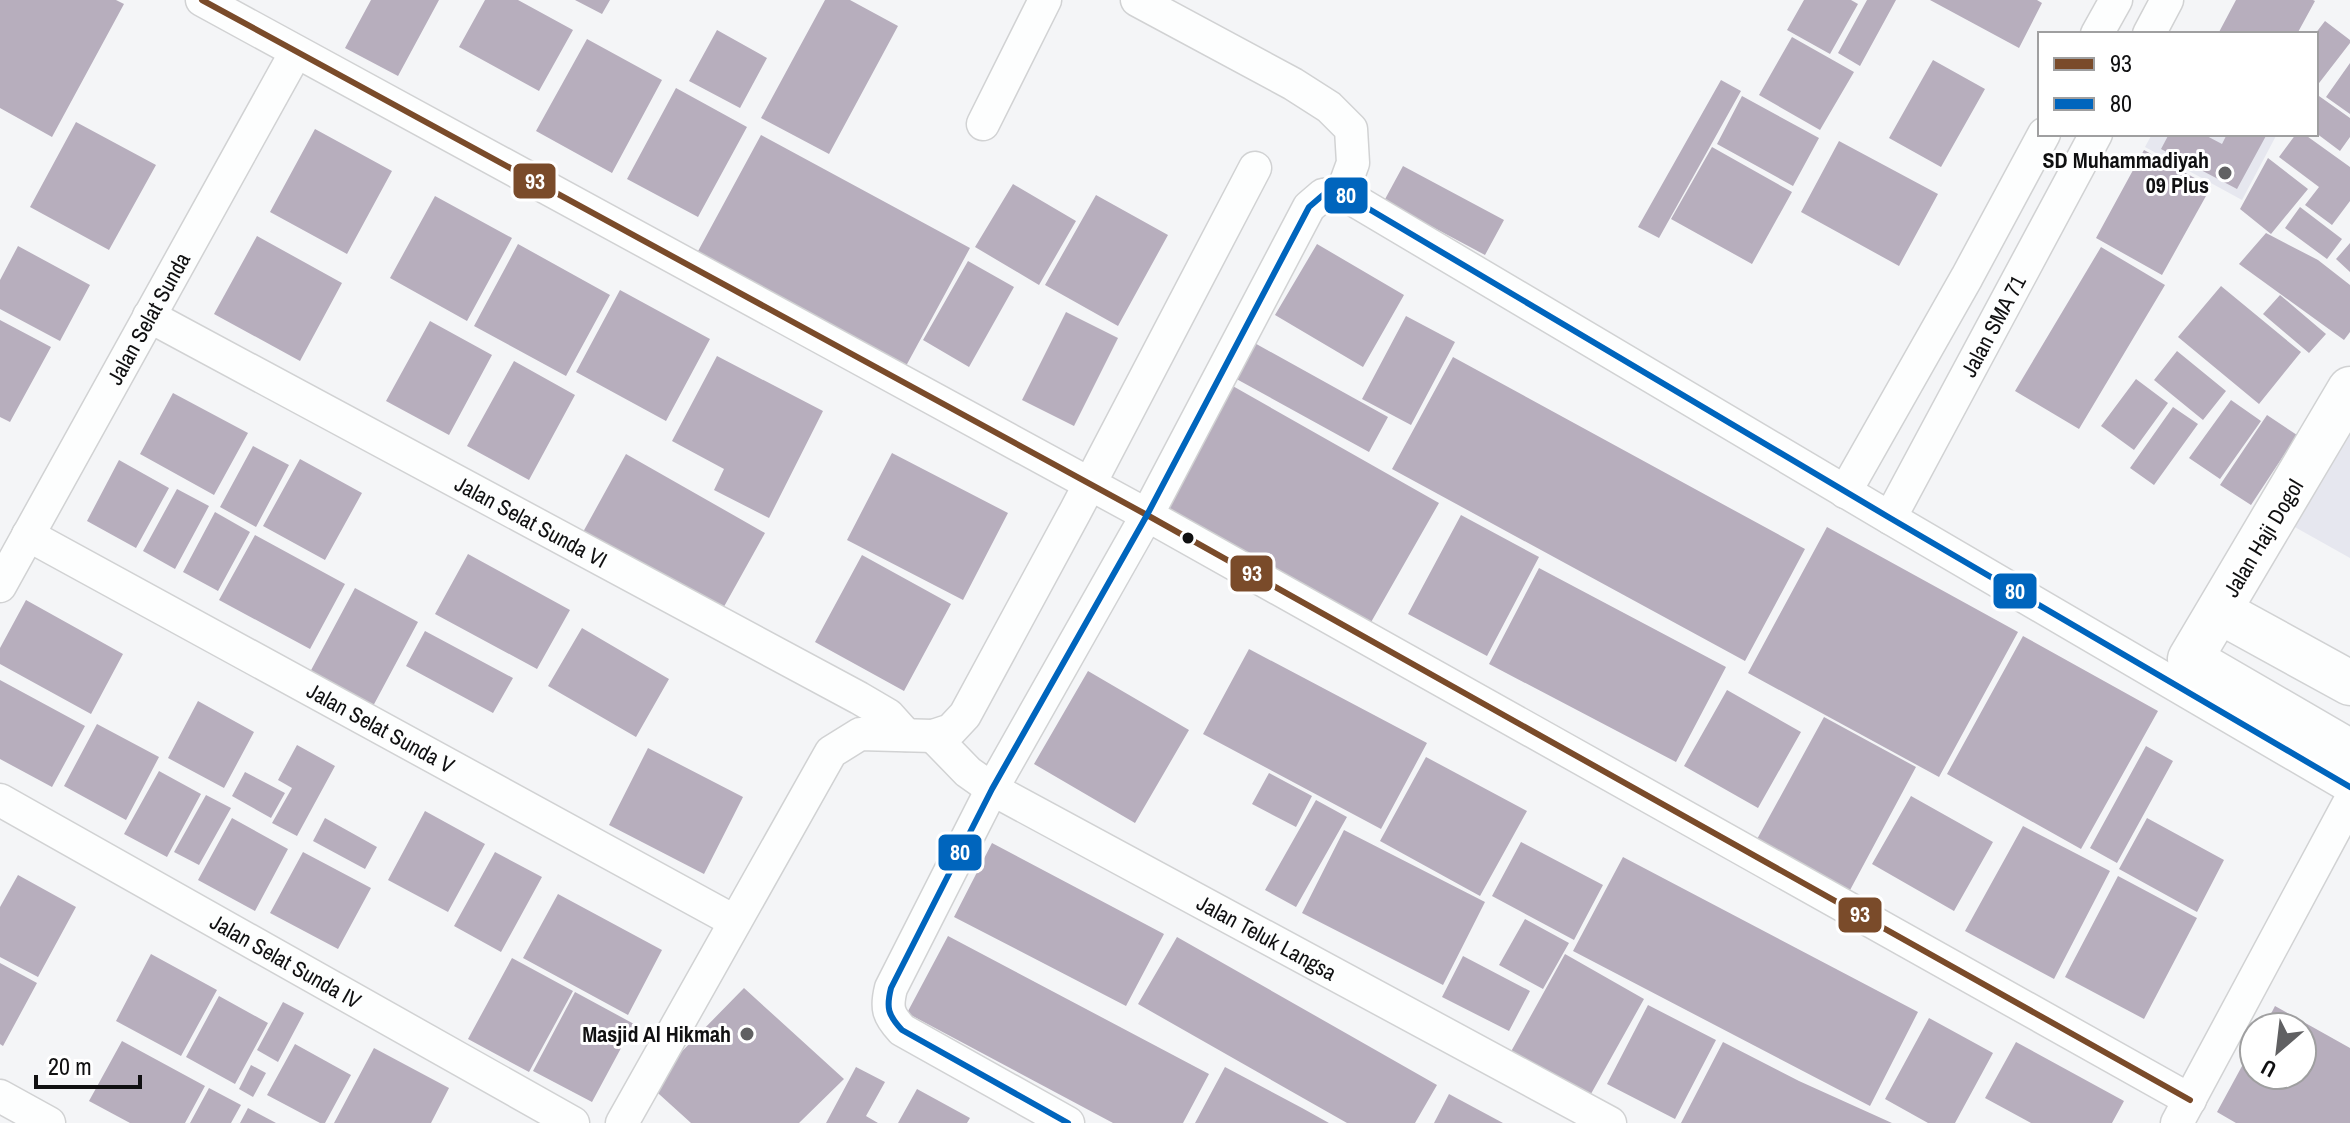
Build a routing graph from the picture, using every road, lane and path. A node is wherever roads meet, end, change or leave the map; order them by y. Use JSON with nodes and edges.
{"nodes":[{"id":1,"x":202,"y":0,"type":"edge"},
{"id":2,"x":1045,"y":0,"type":"edge"},
{"id":3,"x":1137,"y":0,"type":"edge"},
{"id":4,"x":2116,"y":0,"type":"edge"},
{"id":5,"x":2167,"y":0,"type":"edge"},
{"id":6,"x":2098,"y":32,"type":"edge"},
{"id":7,"x":2150,"y":32,"type":"edge"},
{"id":8,"x":296,"y":52,"type":"junction"},
{"id":9,"x":983,"y":124,"type":"dead end"},
{"id":10,"x":2043,"y":136,"type":"edge"},
{"id":11,"x":2095,"y":136,"type":"edge"},
{"id":12,"x":1255,"y":168,"type":"dead end"},
{"id":13,"x":1342,"y":193,"type":"junction"},
{"id":14,"x":1967,"y":277,"type":"junction"},
{"id":15,"x":2009,"y":300,"type":"junction"},
{"id":16,"x":149,"y":316,"type":"junction"},
{"id":17,"x":2350,"y":389,"type":"edge"},
{"id":18,"x":1090,"y":484,"type":"junction"},
{"id":19,"x":1845,"y":492,"type":"junction"},
{"id":20,"x":1147,"y":515,"type":"junction"},
{"id":21,"x":1890,"y":518,"type":"junction"},
{"id":22,"x":28,"y":535,"type":"junction"},
{"id":23,"x":0,"y":586,"type":"edge"},
{"id":24,"x":2219,"y":611,"type":"junction"},
{"id":25,"x":2183,"y":672,"type":"junction"},
{"id":26,"x":2350,"y":683,"type":"edge"},
{"id":27,"x":919,"y":736,"type":"junction"},
{"id":28,"x":2350,"y":752,"type":"edge"},
{"id":29,"x":2350,"y":787,"type":"edge"},
{"id":30,"x":992,"y":789,"type":"junction"},
{"id":31,"x":0,"y":800,"type":"edge"},
{"id":32,"x":2350,"y":801,"type":"edge"},
{"id":33,"x":734,"y":921,"type":"junction"},
{"id":34,"x":0,"y":1096,"type":"edge"},
{"id":35,"x":2183,"y":1112,"type":"edge"},
{"id":36,"x":49,"y":1123,"type":"edge"},
{"id":37,"x":573,"y":1123,"type":"edge"},
{"id":38,"x":622,"y":1123,"type":"edge"},
{"id":39,"x":1068,"y":1123,"type":"edge"},
{"id":40,"x":1610,"y":1123,"type":"edge"}],
"edges":[{"from":1,"to":8,"type":"street"},
{"from":2,"to":9,"type":"street"},
{"from":3,"to":13,"type":"street"},
{"from":4,"to":6,"type":"street"},
{"from":5,"to":7,"type":"street"},
{"from":8,"to":16,"type":"street","name":"Jalan Selat Sunda"},
{"from":8,"to":18,"type":"street"},
{"from":10,"to":14,"type":"street"},
{"from":11,"to":15,"type":"street","name":"Jalan SMA 71"},
{"from":12,"to":18,"type":"street"},
{"from":13,"to":19,"type":"street"},
{"from":13,"to":20,"type":"street"},
{"from":14,"to":15,"type":"street"},
{"from":14,"to":19,"type":"street"},
{"from":15,"to":21,"type":"street","name":"Jalan SMA 71"},
{"from":16,"to":22,"type":"street","name":"Jalan Selat Sunda"},
{"from":16,"to":27,"type":"street","name":"Jalan Selat Sunda VI"},
{"from":17,"to":24,"type":"street","name":"Jalan Haji Dogol"},
{"from":18,"to":20,"type":"street"},
{"from":18,"to":27,"type":"street"},
{"from":19,"to":21,"type":"street"},
{"from":20,"to":30,"type":"street"},
{"from":20,"to":35,"type":"street"},
{"from":21,"to":25,"type":"street"},
{"from":22,"to":23,"type":"street","name":"Jalan Selat Sunda"},
{"from":22,"to":33,"type":"street","name":"Jalan Selat Sunda V"},
{"from":24,"to":25,"type":"street","name":"Jalan Haji Dogol"},
{"from":24,"to":26,"type":"street"},
{"from":25,"to":28,"type":"street"},
{"from":25,"to":29,"type":"street"},
{"from":27,"to":30,"type":"street","name":"Jalan Teluk Langsa"},
{"from":27,"to":33,"type":"street"},
{"from":30,"to":39,"type":"street"},
{"from":30,"to":40,"type":"street","name":"Jalan Teluk Langsa"},
{"from":31,"to":37,"type":"street","name":"Jalan Selat Sunda IV"},
{"from":32,"to":35,"type":"street"},
{"from":33,"to":38,"type":"street"},
{"from":34,"to":36,"type":"street"}]}
